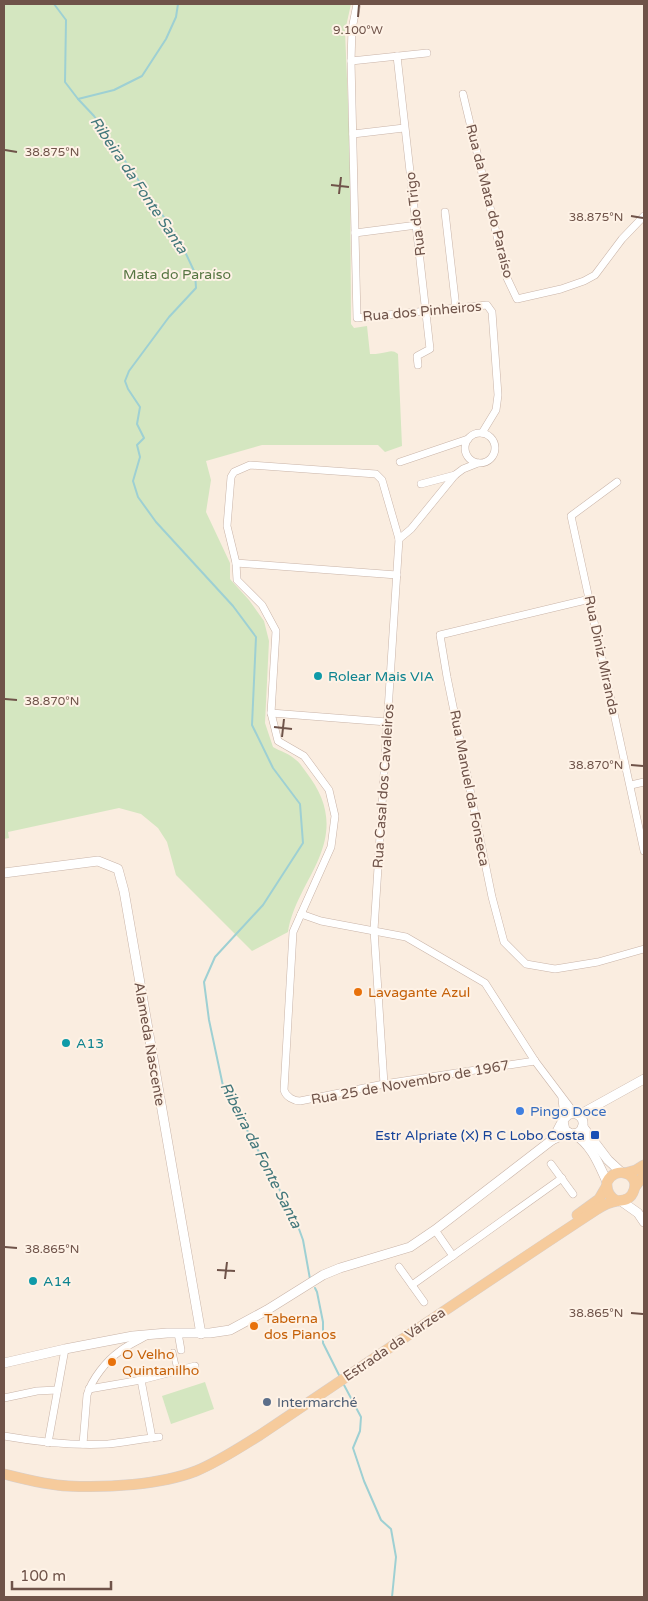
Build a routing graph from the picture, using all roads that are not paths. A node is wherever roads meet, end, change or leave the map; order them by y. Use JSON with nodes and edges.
{"nodes":[{"id":1,"x":357,"y":4,"type":"edge"},
{"id":2,"x":427,"y":53,"type":"dead end"},
{"id":3,"x":397,"y":56,"type":"junction"},
{"id":4,"x":351,"y":61,"type":"junction"},
{"id":5,"x":463,"y":94,"type":"dead end"},
{"id":6,"x":404,"y":128,"type":"junction"},
{"id":7,"x":353,"y":134,"type":"junction"},
{"id":8,"x":445,"y":212,"type":"dead end"},
{"id":9,"x":644,"y":216,"type":"edge"},
{"id":10,"x":417,"y":225,"type":"junction"},
{"id":11,"x":355,"y":233,"type":"junction"},
{"id":12,"x":456,"y":308,"type":"junction"},
{"id":13,"x":426,"y":311,"type":"junction"},
{"id":14,"x":418,"y":365,"type":"dead end"},
{"id":15,"x":482,"y":433,"type":"junction"},
{"id":16,"x":468,"y":439,"type":"junction"},
{"id":17,"x":400,"y":462,"type":"dead end"},
{"id":18,"x":478,"y":463,"type":"junction"},
{"id":19,"x":455,"y":475,"type":"junction"},
{"id":20,"x":617,"y":482,"type":"dead end"},
{"id":21,"x":421,"y":484,"type":"dead end"},
{"id":22,"x":399,"y":539,"type":"junction"},
{"id":23,"x":236,"y":563,"type":"junction"},
{"id":24,"x":396,"y":575,"type":"junction"},
{"id":25,"x":590,"y":599,"type":"junction"},
{"id":26,"x":271,"y":713,"type":"junction"},
{"id":27,"x":387,"y":722,"type":"junction"},
{"id":28,"x":644,"y":782,"type":"edge"},
{"id":29,"x":631,"y":785,"type":"junction"},
{"id":30,"x":644,"y":851,"type":"edge"},
{"id":31,"x":4,"y":873,"type":"edge"},
{"id":32,"x":301,"y":914,"type":"junction"},
{"id":33,"x":374,"y":930,"type":"junction"},
{"id":34,"x":644,"y":949,"type":"edge"},
{"id":35,"x":535,"y":1060,"type":"junction"},
{"id":36,"x":644,"y":1079,"type":"edge"},
{"id":37,"x":384,"y":1084,"type":"junction"},
{"id":38,"x":562,"y":1098,"type":"junction"},
{"id":39,"x":564,"y":1120,"type":"junction"},
{"id":40,"x":580,"y":1120,"type":"junction"},
{"id":41,"x":571,"y":1134,"type":"junction"},
{"id":42,"x":552,"y":1140,"type":"junction"},
{"id":43,"x":552,"y":1164,"type":"dead end"},
{"id":44,"x":644,"y":1165,"type":"edge"},
{"id":45,"x":623,"y":1172,"type":"junction"},
{"id":46,"x":644,"y":1175,"type":"edge"},
{"id":47,"x":562,"y":1178,"type":"junction"},
{"id":48,"x":606,"y":1185,"type":"junction"},
{"id":49,"x":635,"y":1189,"type":"junction"},
{"id":50,"x":573,"y":1194,"type":"dead end"},
{"id":51,"x":619,"y":1201,"type":"junction"},
{"id":52,"x":638,"y":1213,"type":"junction"},
{"id":53,"x":644,"y":1222,"type":"edge"},
{"id":54,"x":435,"y":1230,"type":"junction"},
{"id":55,"x":453,"y":1256,"type":"junction"},
{"id":56,"x":399,"y":1267,"type":"dead end"},
{"id":57,"x":412,"y":1285,"type":"junction"},
{"id":58,"x":478,"y":1288,"type":"junction"},
{"id":59,"x":424,"y":1302,"type":"dead end"},
{"id":60,"x":178,"y":1334,"type":"junction"},
{"id":61,"x":201,"y":1334,"type":"junction"},
{"id":62,"x":149,"y":1335,"type":"junction"},
{"id":63,"x":65,"y":1349,"type":"junction"},
{"id":64,"x":180,"y":1350,"type":"dead end"},
{"id":65,"x":173,"y":1352,"type":"dead end"},
{"id":66,"x":4,"y":1363,"type":"edge"},
{"id":67,"x":195,"y":1366,"type":"dead end"},
{"id":68,"x":177,"y":1370,"type":"junction"},
{"id":69,"x":141,"y":1380,"type":"junction"},
{"id":70,"x":89,"y":1389,"type":"junction"},
{"id":71,"x":57,"y":1390,"type":"junction"},
{"id":72,"x":4,"y":1398,"type":"edge"},
{"id":73,"x":4,"y":1436,"type":"edge"},
{"id":74,"x":48,"y":1443,"type":"junction"},
{"id":75,"x":83,"y":1444,"type":"junction"},
{"id":76,"x":4,"y":1474,"type":"edge"}],
"edges":[{"from":1,"to":4,"type":"street","name":"Rua dos Pinheiros"},
{"from":2,"to":3,"type":"street"},
{"from":3,"to":4,"type":"street"},
{"from":3,"to":6,"type":"street","name":"Rua do Trigo"},
{"from":4,"to":7,"type":"street","name":"Rua dos Pinheiros"},
{"from":5,"to":9,"type":"street","name":"Rua da Mata do Paraíso"},
{"from":6,"to":7,"type":"street"},
{"from":6,"to":10,"type":"street","name":"Rua do Trigo"},
{"from":7,"to":11,"type":"street","name":"Rua dos Pinheiros"},
{"from":8,"to":12,"type":"street"},
{"from":10,"to":11,"type":"street"},
{"from":10,"to":13,"type":"street","name":"Rua do Trigo"},
{"from":11,"to":13,"type":"street","name":"Rua dos Pinheiros"},
{"from":12,"to":13,"type":"street","name":"Rua dos Pinheiros"},
{"from":12,"to":15,"type":"street","name":"Rua dos Pinheiros"},
{"from":13,"to":14,"type":"street","name":"Rua do Trigo"},
{"from":15,"to":16,"type":"street"},
{"from":15,"to":18,"type":"street"},
{"from":16,"to":17,"type":"street"},
{"from":16,"to":18,"type":"street"},
{"from":18,"to":19,"type":"street"},
{"from":19,"to":21,"type":"street"},
{"from":19,"to":22,"type":"street"},
{"from":20,"to":25,"type":"street","name":"Rua Diniz Miranda"},
{"from":22,"to":23,"type":"street","name":"Rua Casal dos Cavaleiros"},
{"from":22,"to":24,"type":"street","name":"Rua Casal dos Cavaleiros"},
{"from":23,"to":24,"type":"street"},
{"from":23,"to":26,"type":"street"},
{"from":24,"to":27,"type":"street","name":"Rua Casal dos Cavaleiros"},
{"from":25,"to":29,"type":"street","name":"Rua Diniz Miranda"},
{"from":25,"to":34,"type":"street","name":"Rua Manuel da Fonseca"},
{"from":26,"to":27,"type":"street"},
{"from":26,"to":32,"type":"street"},
{"from":27,"to":33,"type":"street","name":"Rua Casal dos Cavaleiros"},
{"from":28,"to":29,"type":"street"},
{"from":29,"to":30,"type":"street","name":"Rua Diniz Miranda"},
{"from":31,"to":61,"type":"street","name":"Alameda Nascente"},
{"from":32,"to":33,"type":"street"},
{"from":32,"to":37,"type":"street","name":"Rua 25 de Novembro de 1967"},
{"from":33,"to":35,"type":"street"},
{"from":33,"to":37,"type":"street","name":"Rua Casal dos Cavaleiros"},
{"from":35,"to":37,"type":"street","name":"Rua 25 de Novembro de 1967"},
{"from":35,"to":38,"type":"street"},
{"from":36,"to":40,"type":"street"},
{"from":38,"to":39,"type":"street"},
{"from":38,"to":40,"type":"street"},
{"from":39,"to":40,"type":"street"},
{"from":39,"to":41,"type":"street"},
{"from":39,"to":42,"type":"street"},
{"from":40,"to":41,"type":"street"},
{"from":40,"to":45,"type":"street"},
{"from":41,"to":42,"type":"street"},
{"from":41,"to":48,"type":"street"},
{"from":42,"to":54,"type":"street"},
{"from":43,"to":47,"type":"street"},
{"from":44,"to":45,"type":"main road","name":"Estrada da Várzea"},
{"from":45,"to":48,"type":"main road","name":"Estrada da Várzea"},
{"from":45,"to":49,"type":"main road"},
{"from":46,"to":49,"type":"main road","name":"Estrada da Várzea"},
{"from":47,"to":50,"type":"street"},
{"from":47,"to":55,"type":"street"},
{"from":48,"to":51,"type":"main road"},
{"from":48,"to":58,"type":"main road","name":"Estrada da Várzea"},
{"from":49,"to":51,"type":"main road","name":"Estrada da Várzea"},
{"from":49,"to":52,"type":"street"},
{"from":51,"to":52,"type":"street"},
{"from":51,"to":58,"type":"main road","name":"Estrada da Várzea"},
{"from":52,"to":53,"type":"street"},
{"from":54,"to":55,"type":"street"},
{"from":54,"to":61,"type":"street"},
{"from":55,"to":57,"type":"street"},
{"from":56,"to":57,"type":"street"},
{"from":57,"to":59,"type":"street"},
{"from":58,"to":76,"type":"main road","name":"Estrada da Várzea"},
{"from":60,"to":61,"type":"street"},
{"from":60,"to":62,"type":"street"},
{"from":60,"to":64,"type":"street"},
{"from":62,"to":63,"type":"street"},
{"from":62,"to":70,"type":"street"},
{"from":63,"to":66,"type":"street"},
{"from":63,"to":71,"type":"street"},
{"from":65,"to":68,"type":"street"},
{"from":67,"to":68,"type":"street"},
{"from":68,"to":69,"type":"street"},
{"from":69,"to":70,"type":"street"},
{"from":69,"to":75,"type":"street"},
{"from":70,"to":75,"type":"street"},
{"from":71,"to":72,"type":"street"},
{"from":71,"to":74,"type":"street"},
{"from":73,"to":74,"type":"street"},
{"from":74,"to":75,"type":"street"}]}
